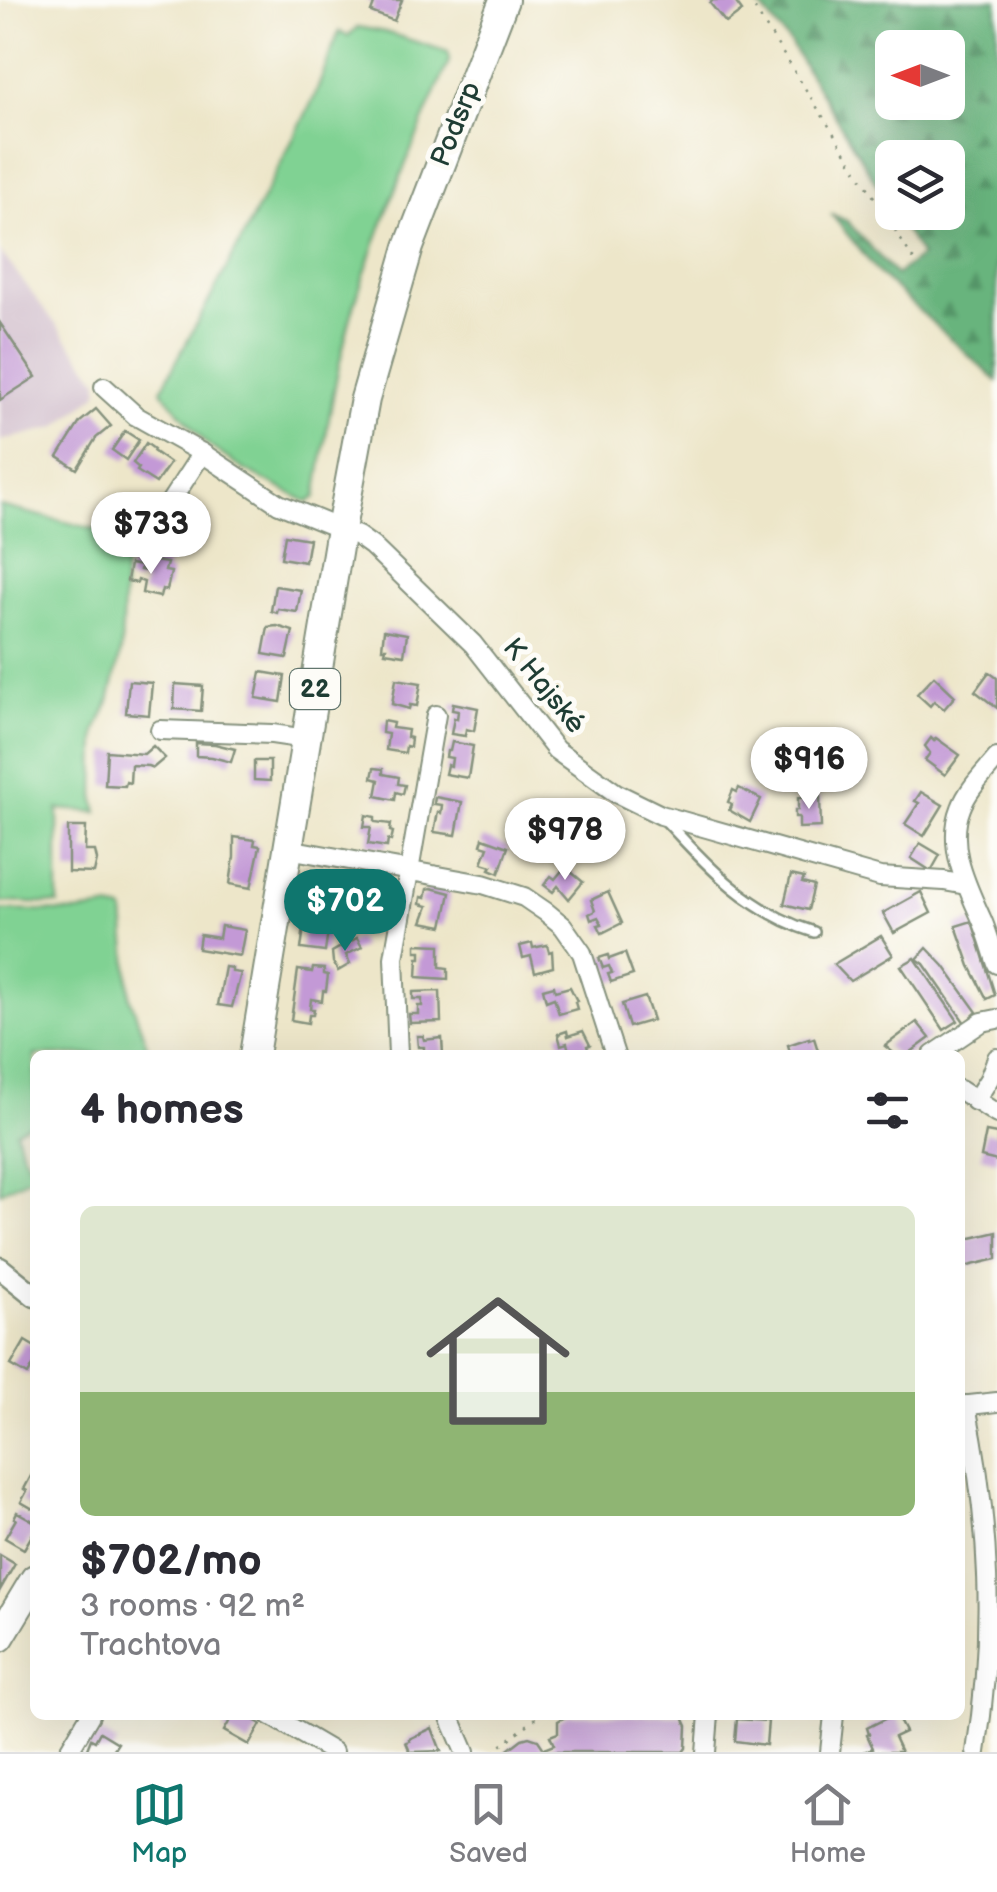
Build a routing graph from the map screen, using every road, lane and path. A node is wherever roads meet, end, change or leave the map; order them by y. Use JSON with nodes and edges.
{"nodes":[{"id":1,"x":504,"y":0,"type":"edge"},
{"id":2,"x":749,"y":0,"type":"edge"},
{"id":3,"x":917,"y":264,"type":"dead end"},
{"id":4,"x":104,"y":387,"type":"dead end"},
{"id":5,"x":202,"y":454,"type":"junction"},
{"id":6,"x":341,"y":529,"type":"junction"},
{"id":7,"x":152,"y":530,"type":"dead end"},
{"id":8,"x":436,"y":715,"type":"dead end"},
{"id":9,"x":160,"y":730,"type":"dead end"},
{"id":10,"x":306,"y":739,"type":"junction"},
{"id":11,"x":997,"y":758,"type":"edge"},
{"id":12,"x":661,"y":816,"type":"junction"},
{"id":13,"x":288,"y":849,"type":"junction"},
{"id":14,"x":408,"y":869,"type":"junction"},
{"id":15,"x":966,"y":885,"type":"junction"},
{"id":16,"x":814,"y":932,"type":"dead end"},
{"id":17,"x":997,"y":964,"type":"edge"},
{"id":18,"x":997,"y":1018,"type":"edge"},
{"id":19,"x":255,"y":1050,"type":"edge"},
{"id":20,"x":398,"y":1050,"type":"edge"},
{"id":21,"x":613,"y":1050,"type":"edge"},
{"id":22,"x":940,"y":1050,"type":"edge"},
{"id":23,"x":997,"y":1058,"type":"edge"},
{"id":24,"x":968,"y":1096,"type":"edge"},
{"id":25,"x":997,"y":1114,"type":"edge"},
{"id":26,"x":0,"y":1268,"type":"edge"},
{"id":27,"x":30,"y":1292,"type":"edge"},
{"id":28,"x":997,"y":1402,"type":"edge"},
{"id":29,"x":965,"y":1405,"type":"edge"},
{"id":30,"x":965,"y":1415,"type":"edge"},
{"id":31,"x":30,"y":1587,"type":"edge"},
{"id":32,"x":0,"y":1638,"type":"edge"},
{"id":33,"x":990,"y":1709,"type":"edge"},
{"id":34,"x":87,"y":1720,"type":"edge"},
{"id":35,"x":279,"y":1720,"type":"edge"},
{"id":36,"x":451,"y":1720,"type":"edge"},
{"id":37,"x":534,"y":1720,"type":"edge"},
{"id":38,"x":708,"y":1720,"type":"edge"},
{"id":39,"x":833,"y":1720,"type":"edge"},
{"id":40,"x":68,"y":1752,"type":"edge"},
{"id":41,"x":333,"y":1752,"type":"edge"},
{"id":42,"x":464,"y":1752,"type":"edge"},
{"id":43,"x":494,"y":1752,"type":"edge"},
{"id":44,"x":706,"y":1752,"type":"edge"},
{"id":45,"x":830,"y":1752,"type":"edge"},
{"id":46,"x":976,"y":1752,"type":"edge"}],
"edges":[{"from":1,"to":6,"type":"main road","name":"Podsrp","number":"22"},
{"from":2,"to":3,"type":"path"},
{"from":4,"to":5,"type":"street","name":"K Hajské"},
{"from":5,"to":6,"type":"street","name":"K Hajské"},
{"from":5,"to":7,"type":"street"},
{"from":6,"to":10,"type":"main road","number":"22"},
{"from":6,"to":12,"type":"street","name":"K Hajské"},
{"from":8,"to":14,"type":"street"},
{"from":9,"to":10,"type":"street"},
{"from":10,"to":13,"type":"main road","number":"22"},
{"from":11,"to":15,"type":"street"},
{"from":12,"to":15,"type":"street","name":"K Hajské"},
{"from":12,"to":16,"type":"lane"},
{"from":13,"to":14,"type":"street"},
{"from":13,"to":19,"type":"main road","number":"22"},
{"from":14,"to":20,"type":"street"},
{"from":14,"to":21,"type":"street"},
{"from":15,"to":17,"type":"street"},
{"from":18,"to":22,"type":"street"},
{"from":23,"to":24,"type":"street"},
{"from":24,"to":25,"type":"street"},
{"from":26,"to":27,"type":"street"},
{"from":28,"to":29,"type":"street"},
{"from":30,"to":33,"type":"street"},
{"from":31,"to":32,"type":"main road"},
{"from":33,"to":46,"type":"street"},
{"from":34,"to":40,"type":"street"},
{"from":35,"to":41,"type":"street"},
{"from":36,"to":42,"type":"street"},
{"from":37,"to":43,"type":"path"},
{"from":38,"to":44,"type":"street"},
{"from":39,"to":45,"type":"street"}]}
